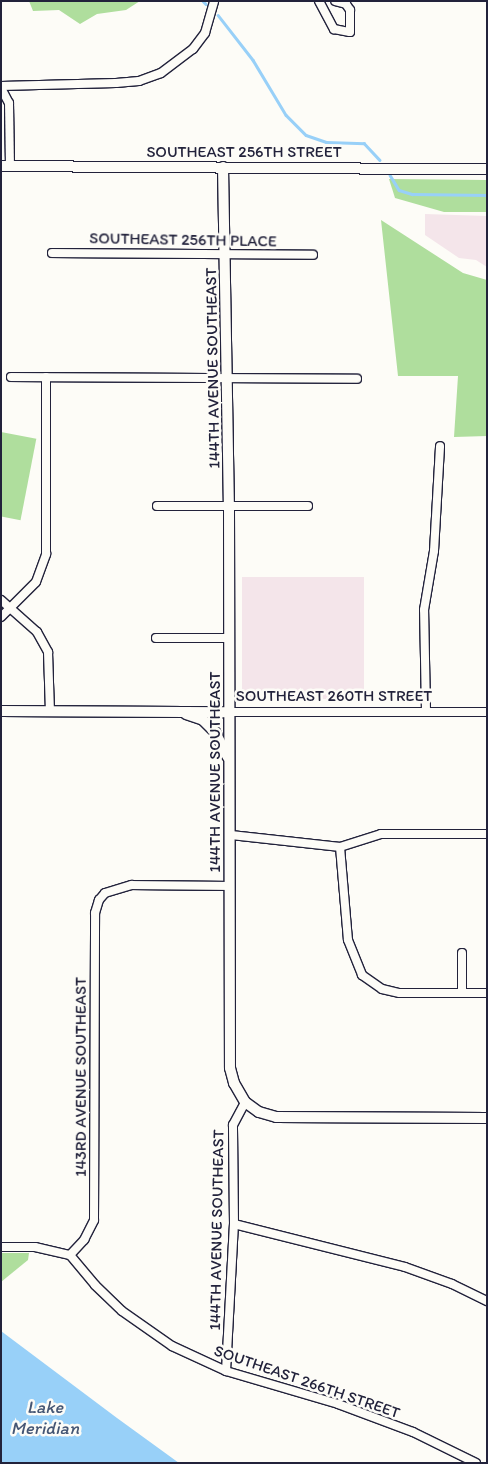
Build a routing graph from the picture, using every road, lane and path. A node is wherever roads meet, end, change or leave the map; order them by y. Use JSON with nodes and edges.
{"nodes":[{"id":1,"x":214,"y":1,"type":"edge"},
{"id":2,"x":319,"y":1,"type":"edge"},
{"id":3,"x":335,"y":1,"type":"edge"},
{"id":4,"x":1,"y":87,"type":"edge"},
{"id":5,"x":6,"y":166,"type":"edge"},
{"id":6,"x":223,"y":167,"type":"junction"},
{"id":7,"x":487,"y":169,"type":"edge"},
{"id":8,"x":52,"y":253,"type":"dead end"},
{"id":9,"x":226,"y":254,"type":"junction"},
{"id":10,"x":313,"y":256,"type":"dead end"},
{"id":11,"x":11,"y":377,"type":"dead end"},
{"id":12,"x":46,"y":377,"type":"junction"},
{"id":13,"x":227,"y":379,"type":"junction"},
{"id":14,"x":357,"y":379,"type":"dead end"},
{"id":15,"x":440,"y":446,"type":"dead end"},
{"id":16,"x":157,"y":506,"type":"dead end"},
{"id":17,"x":229,"y":506,"type":"junction"},
{"id":18,"x":308,"y":506,"type":"dead end"},
{"id":19,"x":1,"y":600,"type":"edge"},
{"id":20,"x":10,"y":608,"type":"junction"},
{"id":21,"x":1,"y":616,"type":"edge"},
{"id":22,"x":156,"y":638,"type":"dead end"},
{"id":23,"x":230,"y":638,"type":"junction"},
{"id":24,"x":1,"y":711,"type":"edge"},
{"id":25,"x":50,"y":711,"type":"junction"},
{"id":26,"x":176,"y":711,"type":"junction"},
{"id":27,"x":426,"y":711,"type":"junction"},
{"id":28,"x":230,"y":712,"type":"junction"},
{"id":29,"x":487,"y":712,"type":"edge"},
{"id":30,"x":231,"y":766,"type":"junction"},
{"id":31,"x":487,"y":834,"type":"edge"},
{"id":32,"x":231,"y":835,"type":"junction"},
{"id":33,"x":340,"y":846,"type":"junction"},
{"id":34,"x":229,"y":886,"type":"junction"},
{"id":35,"x":462,"y":953,"type":"dead end"},
{"id":36,"x":462,"y":992,"type":"junction"},
{"id":37,"x":487,"y":992,"type":"edge"},
{"id":38,"x":245,"y":1102,"type":"junction"},
{"id":39,"x":487,"y":1118,"type":"edge"},
{"id":40,"x":234,"y":1224,"type":"junction"},
{"id":41,"x":1,"y":1247,"type":"edge"},
{"id":42,"x":70,"y":1255,"type":"junction"},
{"id":43,"x":487,"y":1301,"type":"edge"},
{"id":44,"x":226,"y":1371,"type":"junction"},
{"id":45,"x":476,"y":1463,"type":"edge"}],
"edges":[{"from":1,"to":4,"type":"street"},
{"from":2,"to":3,"type":"street"},
{"from":4,"to":5,"type":"street"},
{"from":5,"to":6,"type":"street","name":"SOUTHEAST 256TH STREET"},
{"from":6,"to":7,"type":"street","name":"SOUTHEAST 256TH STREET"},
{"from":6,"to":9,"type":"street","name":"144TH AVENUE SOUTHEAST"},
{"from":8,"to":9,"type":"street","name":"SOUTHEAST 256TH PLACE"},
{"from":9,"to":10,"type":"street","name":"SOUTHEAST 256TH PLACE"},
{"from":9,"to":13,"type":"street","name":"144TH AVENUE SOUTHEAST"},
{"from":11,"to":12,"type":"street"},
{"from":12,"to":13,"type":"street"},
{"from":12,"to":20,"type":"street"},
{"from":13,"to":14,"type":"street"},
{"from":13,"to":17,"type":"street","name":"144TH AVENUE SOUTHEAST"},
{"from":15,"to":27,"type":"street"},
{"from":16,"to":17,"type":"street"},
{"from":17,"to":18,"type":"street"},
{"from":17,"to":23,"type":"street","name":"144TH AVENUE SOUTHEAST"},
{"from":19,"to":20,"type":"street"},
{"from":20,"to":21,"type":"street"},
{"from":20,"to":25,"type":"street"},
{"from":22,"to":23,"type":"street"},
{"from":23,"to":28,"type":"street","name":"144TH AVENUE SOUTHEAST"},
{"from":24,"to":25,"type":"street","name":"SOUTHEAST 260TH STREET"},
{"from":25,"to":26,"type":"street","name":"SOUTHEAST 260TH STREET"},
{"from":26,"to":28,"type":"street","name":"SOUTHEAST 260TH STREET"},
{"from":26,"to":30,"type":"street"},
{"from":27,"to":28,"type":"street","name":"SOUTHEAST 260TH STREET"},
{"from":27,"to":29,"type":"street","name":"SOUTHEAST 260TH STREET"},
{"from":28,"to":30,"type":"street","name":"144TH AVENUE SOUTHEAST"},
{"from":30,"to":32,"type":"street","name":"144TH AVENUE SOUTHEAST"},
{"from":31,"to":33,"type":"street"},
{"from":32,"to":33,"type":"street"},
{"from":32,"to":34,"type":"street","name":"144TH AVENUE SOUTHEAST"},
{"from":33,"to":36,"type":"street"},
{"from":34,"to":38,"type":"street","name":"144TH AVENUE SOUTHEAST"},
{"from":34,"to":42,"type":"street","name":"143RD AVENUE SOUTHEAST"},
{"from":35,"to":36,"type":"street"},
{"from":36,"to":37,"type":"street"},
{"from":38,"to":39,"type":"street"},
{"from":38,"to":40,"type":"street","name":"144TH AVENUE SOUTHEAST"},
{"from":40,"to":43,"type":"street"},
{"from":40,"to":44,"type":"street","name":"144TH AVENUE SOUTHEAST"},
{"from":41,"to":42,"type":"street"},
{"from":42,"to":44,"type":"street","name":"SOUTHEAST 266TH STREET"},
{"from":44,"to":45,"type":"street","name":"SOUTHEAST 266TH STREET"}]}
